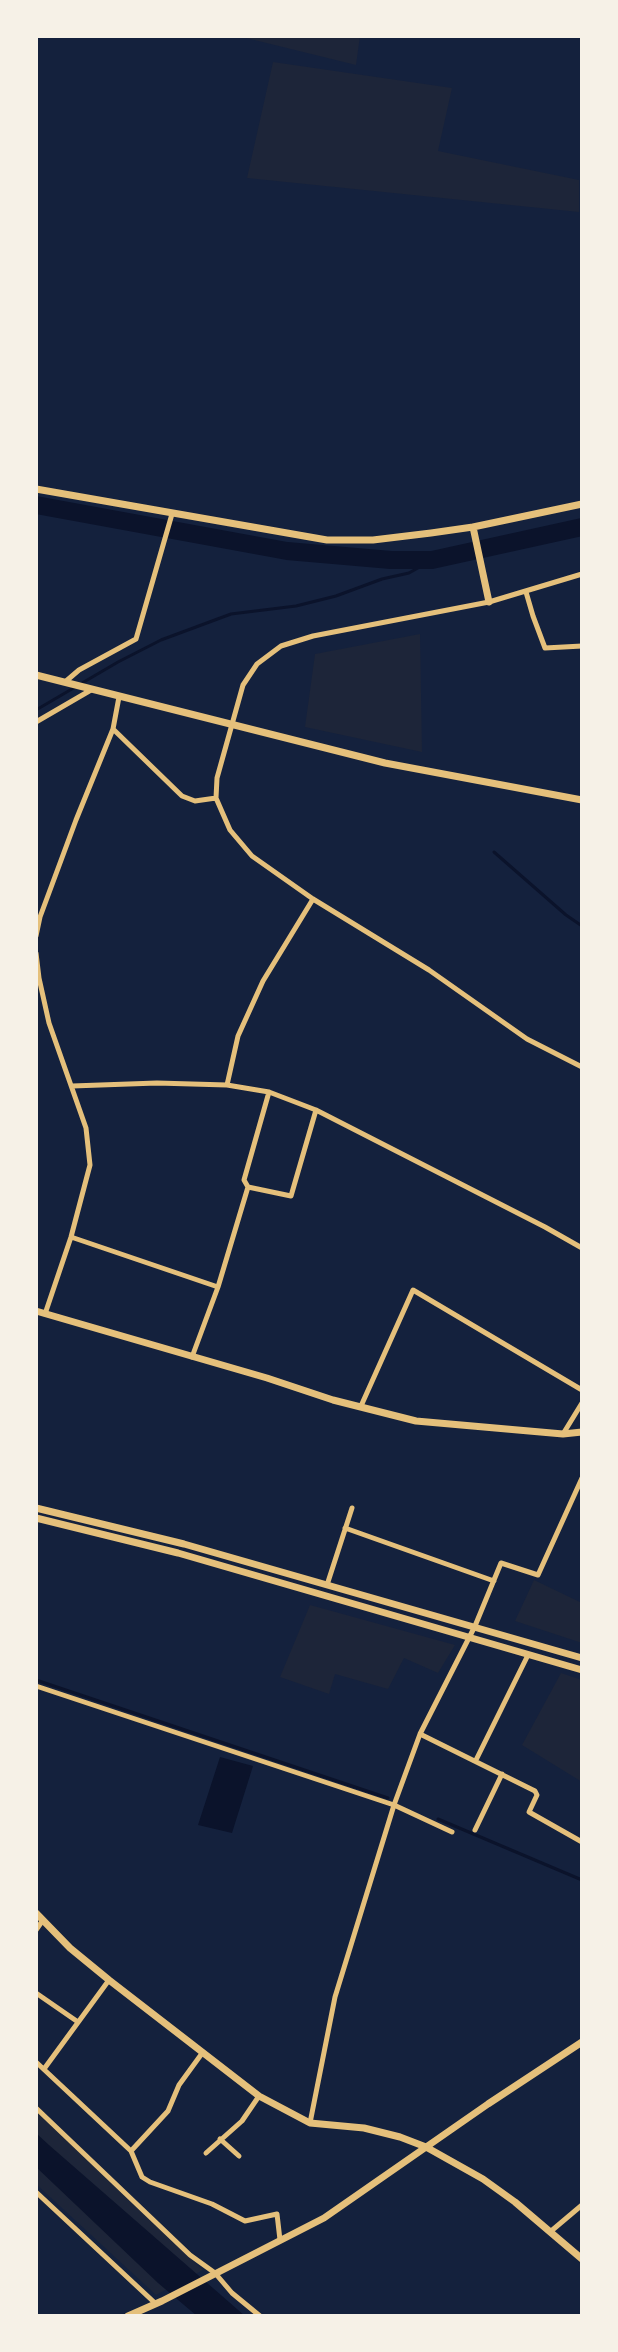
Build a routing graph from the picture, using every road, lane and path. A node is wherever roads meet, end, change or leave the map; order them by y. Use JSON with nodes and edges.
{"nodes":[{"id":1,"x":36,"y":489,"type":"edge"},
{"id":2,"x":582,"y":504,"type":"edge"},
{"id":3,"x":172,"y":514,"type":"junction"},
{"id":4,"x":473,"y":527,"type":"junction"},
{"id":5,"x":582,"y":574,"type":"edge"},
{"id":6,"x":526,"y":592,"type":"junction"},
{"id":7,"x":489,"y":602,"type":"junction"},
{"id":8,"x":582,"y":646,"type":"edge"},
{"id":9,"x":36,"y":675,"type":"edge"},
{"id":10,"x":68,"y":683,"type":"junction"},
{"id":11,"x":88,"y":689,"type":"junction"},
{"id":12,"x":119,"y":697,"type":"junction"},
{"id":13,"x":36,"y":722,"type":"edge"},
{"id":14,"x":231,"y":725,"type":"junction"},
{"id":15,"x":113,"y":729,"type":"junction"},
{"id":16,"x":216,"y":798,"type":"junction"},
{"id":17,"x":582,"y":800,"type":"edge"},
{"id":18,"x":312,"y":899,"type":"junction"},
{"id":19,"x":36,"y":936,"type":"edge"},
{"id":20,"x":36,"y":953,"type":"edge"},
{"id":21,"x":37,"y":978,"type":"edge"},
{"id":22,"x":582,"y":1067,"type":"edge"},
{"id":23,"x":227,"y":1084,"type":"junction"},
{"id":24,"x":72,"y":1086,"type":"junction"},
{"id":25,"x":270,"y":1092,"type":"junction"},
{"id":26,"x":316,"y":1110,"type":"junction"},
{"id":27,"x":248,"y":1187,"type":"junction"},
{"id":28,"x":71,"y":1237,"type":"junction"},
{"id":29,"x":582,"y":1248,"type":"edge"},
{"id":30,"x":218,"y":1287,"type":"junction"},
{"id":31,"x":36,"y":1311,"type":"edge"},
{"id":32,"x":45,"y":1314,"type":"junction"},
{"id":33,"x":192,"y":1357,"type":"junction"},
{"id":34,"x":582,"y":1390,"type":"edge"},
{"id":35,"x":582,"y":1403,"type":"edge"},
{"id":36,"x":361,"y":1406,"type":"junction"},
{"id":37,"x":582,"y":1432,"type":"edge"},
{"id":38,"x":563,"y":1434,"type":"junction"},
{"id":39,"x":582,"y":1478,"type":"edge"},
{"id":40,"x":36,"y":1508,"type":"edge"},
{"id":41,"x":352,"y":1508,"type":"dead end"},
{"id":42,"x":36,"y":1518,"type":"edge"},
{"id":43,"x":345,"y":1528,"type":"junction"},
{"id":44,"x":494,"y":1582,"type":"junction"},
{"id":45,"x":327,"y":1584,"type":"junction"},
{"id":46,"x":475,"y":1626,"type":"junction"},
{"id":47,"x":469,"y":1638,"type":"junction"},
{"id":48,"x":528,"y":1655,"type":"junction"},
{"id":49,"x":582,"y":1658,"type":"edge"},
{"id":50,"x":582,"y":1670,"type":"edge"},
{"id":51,"x":36,"y":1686,"type":"edge"},
{"id":52,"x":420,"y":1734,"type":"junction"},
{"id":53,"x":476,"y":1760,"type":"junction"},
{"id":54,"x":502,"y":1774,"type":"junction"},
{"id":55,"x":394,"y":1805,"type":"junction"},
{"id":56,"x":475,"y":1830,"type":"dead end"},
{"id":57,"x":452,"y":1832,"type":"dead end"},
{"id":58,"x":582,"y":1842,"type":"edge"},
{"id":59,"x":36,"y":1913,"type":"edge"},
{"id":60,"x":43,"y":1920,"type":"junction"},
{"id":61,"x":36,"y":1930,"type":"edge"},
{"id":62,"x":109,"y":1980,"type":"junction"},
{"id":63,"x":36,"y":1993,"type":"edge"},
{"id":64,"x":78,"y":2022,"type":"junction"},
{"id":65,"x":582,"y":2042,"type":"edge"},
{"id":66,"x":203,"y":2052,"type":"junction"},
{"id":67,"x":36,"y":2062,"type":"edge"},
{"id":68,"x":44,"y":2069,"type":"junction"},
{"id":69,"x":259,"y":2096,"type":"junction"},
{"id":70,"x":36,"y":2108,"type":"edge"},
{"id":71,"x":310,"y":2123,"type":"junction"},
{"id":72,"x":220,"y":2140,"type":"junction"},
{"id":73,"x":426,"y":2147,"type":"junction"},
{"id":74,"x":131,"y":2151,"type":"junction"},
{"id":75,"x":206,"y":2153,"type":"dead end"},
{"id":76,"x":239,"y":2156,"type":"dead end"},
{"id":77,"x":36,"y":2192,"type":"edge"},
{"id":78,"x":582,"y":2205,"type":"edge"},
{"id":79,"x":550,"y":2232,"type":"junction"},
{"id":80,"x":280,"y":2240,"type":"junction"},
{"id":81,"x":582,"y":2259,"type":"edge"},
{"id":82,"x":215,"y":2273,"type":"junction"},
{"id":83,"x":159,"y":2303,"type":"junction"},
{"id":84,"x":128,"y":2316,"type":"edge"},
{"id":85,"x":260,"y":2316,"type":"edge"}],
"edges":[{"from":1,"to":3,"type":"street"},
{"from":2,"to":4,"type":"street"},
{"from":3,"to":4,"type":"street"},
{"from":3,"to":10,"type":"street"},
{"from":4,"to":7,"type":"street"},
{"from":5,"to":6,"type":"street"},
{"from":6,"to":7,"type":"street"},
{"from":6,"to":8,"type":"street"},
{"from":7,"to":14,"type":"street"},
{"from":9,"to":10,"type":"street"},
{"from":10,"to":11,"type":"street"},
{"from":11,"to":12,"type":"street"},
{"from":11,"to":13,"type":"street"},
{"from":12,"to":14,"type":"street"},
{"from":12,"to":15,"type":"street"},
{"from":14,"to":16,"type":"street"},
{"from":14,"to":17,"type":"street"},
{"from":15,"to":16,"type":"street"},
{"from":15,"to":19,"type":"street"},
{"from":16,"to":18,"type":"street"},
{"from":18,"to":22,"type":"street"},
{"from":18,"to":23,"type":"street"},
{"from":20,"to":21,"type":"street"},
{"from":21,"to":24,"type":"street"},
{"from":23,"to":24,"type":"street"},
{"from":23,"to":25,"type":"street"},
{"from":24,"to":28,"type":"street"},
{"from":25,"to":26,"type":"street"},
{"from":25,"to":27,"type":"street"},
{"from":26,"to":27,"type":"street"},
{"from":26,"to":29,"type":"street"},
{"from":27,"to":30,"type":"street"},
{"from":28,"to":30,"type":"street"},
{"from":28,"to":32,"type":"street"},
{"from":30,"to":33,"type":"street"},
{"from":31,"to":32,"type":"street"},
{"from":32,"to":33,"type":"street"},
{"from":33,"to":36,"type":"street"},
{"from":34,"to":36,"type":"street"},
{"from":35,"to":38,"type":"street"},
{"from":36,"to":38,"type":"street"},
{"from":37,"to":38,"type":"street"},
{"from":39,"to":44,"type":"street"},
{"from":40,"to":45,"type":"street"},
{"from":41,"to":43,"type":"street"},
{"from":42,"to":47,"type":"street"},
{"from":43,"to":44,"type":"street"},
{"from":43,"to":45,"type":"street"},
{"from":44,"to":46,"type":"street"},
{"from":45,"to":46,"type":"street"},
{"from":46,"to":47,"type":"street"},
{"from":46,"to":49,"type":"street"},
{"from":47,"to":48,"type":"street"},
{"from":47,"to":52,"type":"street"},
{"from":48,"to":50,"type":"street"},
{"from":48,"to":53,"type":"street"},
{"from":51,"to":55,"type":"street"},
{"from":52,"to":53,"type":"street"},
{"from":52,"to":55,"type":"street"},
{"from":53,"to":54,"type":"street"},
{"from":54,"to":56,"type":"street"},
{"from":54,"to":58,"type":"street"},
{"from":55,"to":57,"type":"street"},
{"from":55,"to":71,"type":"street"},
{"from":59,"to":60,"type":"street"},
{"from":60,"to":61,"type":"street"},
{"from":60,"to":62,"type":"street"},
{"from":62,"to":64,"type":"street"},
{"from":62,"to":66,"type":"street"},
{"from":63,"to":64,"type":"street"},
{"from":64,"to":68,"type":"street"},
{"from":65,"to":73,"type":"street"},
{"from":66,"to":69,"type":"street"},
{"from":66,"to":74,"type":"street"},
{"from":67,"to":68,"type":"street"},
{"from":68,"to":74,"type":"street"},
{"from":69,"to":71,"type":"street"},
{"from":69,"to":72,"type":"street"},
{"from":70,"to":82,"type":"street"},
{"from":71,"to":73,"type":"street"},
{"from":72,"to":75,"type":"street"},
{"from":72,"to":76,"type":"street"},
{"from":73,"to":79,"type":"street"},
{"from":73,"to":80,"type":"street"},
{"from":74,"to":80,"type":"street"},
{"from":77,"to":83,"type":"street"},
{"from":78,"to":79,"type":"street"},
{"from":79,"to":81,"type":"street"},
{"from":80,"to":82,"type":"street"},
{"from":82,"to":83,"type":"street"},
{"from":82,"to":85,"type":"street"},
{"from":83,"to":84,"type":"street"}]}
